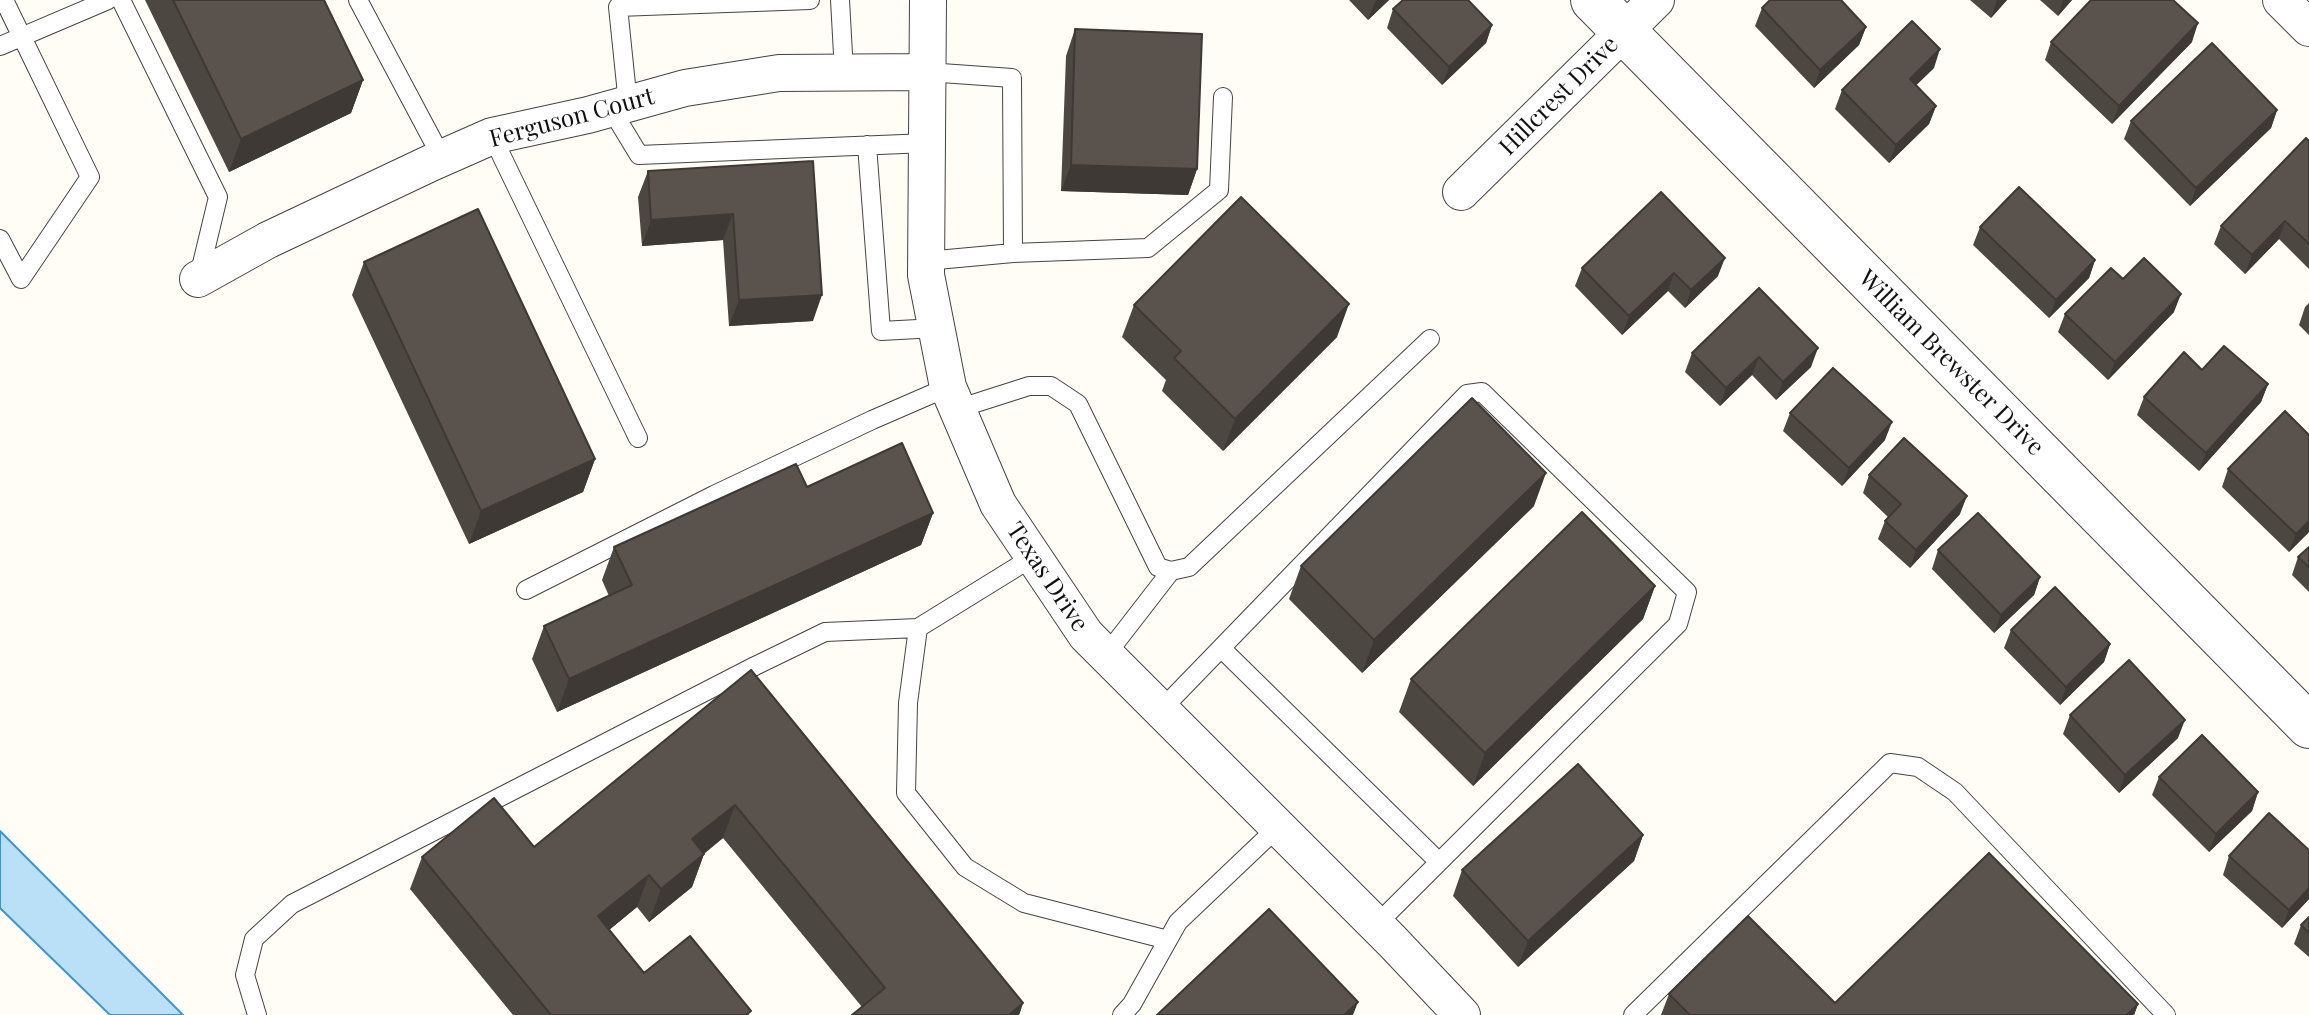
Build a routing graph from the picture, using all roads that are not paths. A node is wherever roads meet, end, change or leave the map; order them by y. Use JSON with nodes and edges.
{"nodes":[{"id":1,"x":4,"y":0,"type":"edge"},
{"id":2,"x":108,"y":0,"type":"edge"},
{"id":3,"x":121,"y":0,"type":"edge"},
{"id":4,"x":358,"y":0,"type":"edge"},
{"id":5,"x":810,"y":0,"type":"edge"},
{"id":6,"x":840,"y":0,"type":"edge"},
{"id":7,"x":928,"y":0,"type":"edge"},
{"id":8,"x":1593,"y":0,"type":"edge"},
{"id":9,"x":1656,"y":0,"type":"edge"},
{"id":10,"x":2281,"y":0,"type":"edge"},
{"id":11,"x":2309,"y":28,"type":"edge"},
{"id":12,"x":1624,"y":31,"type":"junction"},
{"id":13,"x":22,"y":36,"type":"junction"},
{"id":14,"x":0,"y":46,"type":"edge"},
{"id":15,"x":844,"y":72,"type":"junction"},
{"id":16,"x":927,"y":72,"type":"junction"},
{"id":17,"x":1223,"y":97,"type":"dead end"},
{"id":18,"x":620,"y":107,"type":"junction"},
{"id":19,"x":492,"y":136,"type":"junction"},
{"id":20,"x":927,"y":143,"type":"junction"},
{"id":21,"x":867,"y":145,"type":"junction"},
{"id":22,"x":442,"y":158,"type":"junction"},
{"id":23,"x":1461,"y":192,"type":"dead end"},
{"id":24,"x":0,"y":239,"type":"edge"},
{"id":25,"x":1013,"y":253,"type":"junction"},
{"id":26,"x":926,"y":261,"type":"junction"},
{"id":27,"x":198,"y":279,"type":"joint"},
{"id":28,"x":936,"y":328,"type":"junction"},
{"id":29,"x":1430,"y":339,"type":"dead end"},
{"id":30,"x":952,"y":398,"type":"junction"},
{"id":31,"x":638,"y":438,"type":"dead end"},
{"id":32,"x":1033,"y":557,"type":"junction"},
{"id":33,"x":1171,"y":571,"type":"junction"},
{"id":34,"x":526,"y":590,"type":"dead end"},
{"id":35,"x":918,"y":628,"type":"junction"},
{"id":36,"x":1221,"y":648,"type":"junction"},
{"id":37,"x":1106,"y":655,"type":"junction"},
{"id":38,"x":1161,"y":710,"type":"junction"},
{"id":39,"x":2309,"y":726,"type":"edge"},
{"id":40,"x":1278,"y":827,"type":"junction"},
{"id":41,"x":1439,"y":862,"type":"junction"},
{"id":42,"x":1376,"y":925,"type":"junction"},
{"id":43,"x":1168,"y":940,"type":"junction"},
{"id":44,"x":257,"y":1015,"type":"edge"},
{"id":45,"x":1122,"y":1015,"type":"edge"},
{"id":46,"x":1462,"y":1015,"type":"edge"},
{"id":47,"x":1633,"y":1015,"type":"edge"},
{"id":48,"x":2166,"y":1015,"type":"edge"}],
"edges":[{"from":1,"to":13,"type":"lane"},
{"from":2,"to":13,"type":"lane"},
{"from":3,"to":27,"type":"lane"},
{"from":4,"to":22,"type":"lane"},
{"from":5,"to":18,"type":"lane"},
{"from":6,"to":15,"type":"lane"},
{"from":7,"to":16,"type":"street","name":"Texas Drive"},
{"from":8,"to":12,"type":"street","name":"William Brewster Drive"},
{"from":9,"to":12,"type":"street","name":"Hillcrest Drive"},
{"from":10,"to":11,"type":"street"},
{"from":12,"to":23,"type":"street","name":"Hillcrest Drive"},
{"from":12,"to":39,"type":"street","name":"William Brewster Drive"},
{"from":13,"to":14,"type":"lane"},
{"from":13,"to":24,"type":"lane"},
{"from":15,"to":16,"type":"street","name":"Ferguson Court"},
{"from":15,"to":18,"type":"street","name":"Ferguson Court"},
{"from":16,"to":20,"type":"street","name":"Texas Drive"},
{"from":16,"to":25,"type":"lane"},
{"from":17,"to":25,"type":"lane"},
{"from":18,"to":19,"type":"street","name":"Ferguson Court"},
{"from":18,"to":21,"type":"lane"},
{"from":19,"to":22,"type":"street","name":"Ferguson Court"},
{"from":19,"to":31,"type":"lane"},
{"from":20,"to":21,"type":"lane"},
{"from":20,"to":26,"type":"street","name":"Texas Drive"},
{"from":21,"to":28,"type":"lane"},
{"from":22,"to":27,"type":"street","name":"Ferguson Court"},
{"from":25,"to":26,"type":"lane"},
{"from":26,"to":28,"type":"street","name":"Texas Drive"},
{"from":28,"to":30,"type":"street","name":"Texas Drive"},
{"from":29,"to":33,"type":"lane"},
{"from":30,"to":32,"type":"street","name":"Texas Drive"},
{"from":30,"to":33,"type":"lane"},
{"from":30,"to":34,"type":"lane"},
{"from":32,"to":35,"type":"lane"},
{"from":32,"to":37,"type":"street","name":"Texas Drive"},
{"from":33,"to":37,"type":"lane"},
{"from":35,"to":43,"type":"lane"},
{"from":35,"to":44,"type":"lane"},
{"from":36,"to":38,"type":"lane"},
{"from":36,"to":41,"type":"lane"},
{"from":36,"to":41,"type":"lane"},
{"from":37,"to":38,"type":"street","name":"Texas Drive"},
{"from":38,"to":40,"type":"street","name":"Texas Drive"},
{"from":40,"to":42,"type":"street","name":"Texas Drive"},
{"from":40,"to":43,"type":"lane"},
{"from":41,"to":42,"type":"lane"},
{"from":42,"to":46,"type":"street","name":"Texas Drive"},
{"from":43,"to":45,"type":"lane"},
{"from":47,"to":48,"type":"lane"}]}
